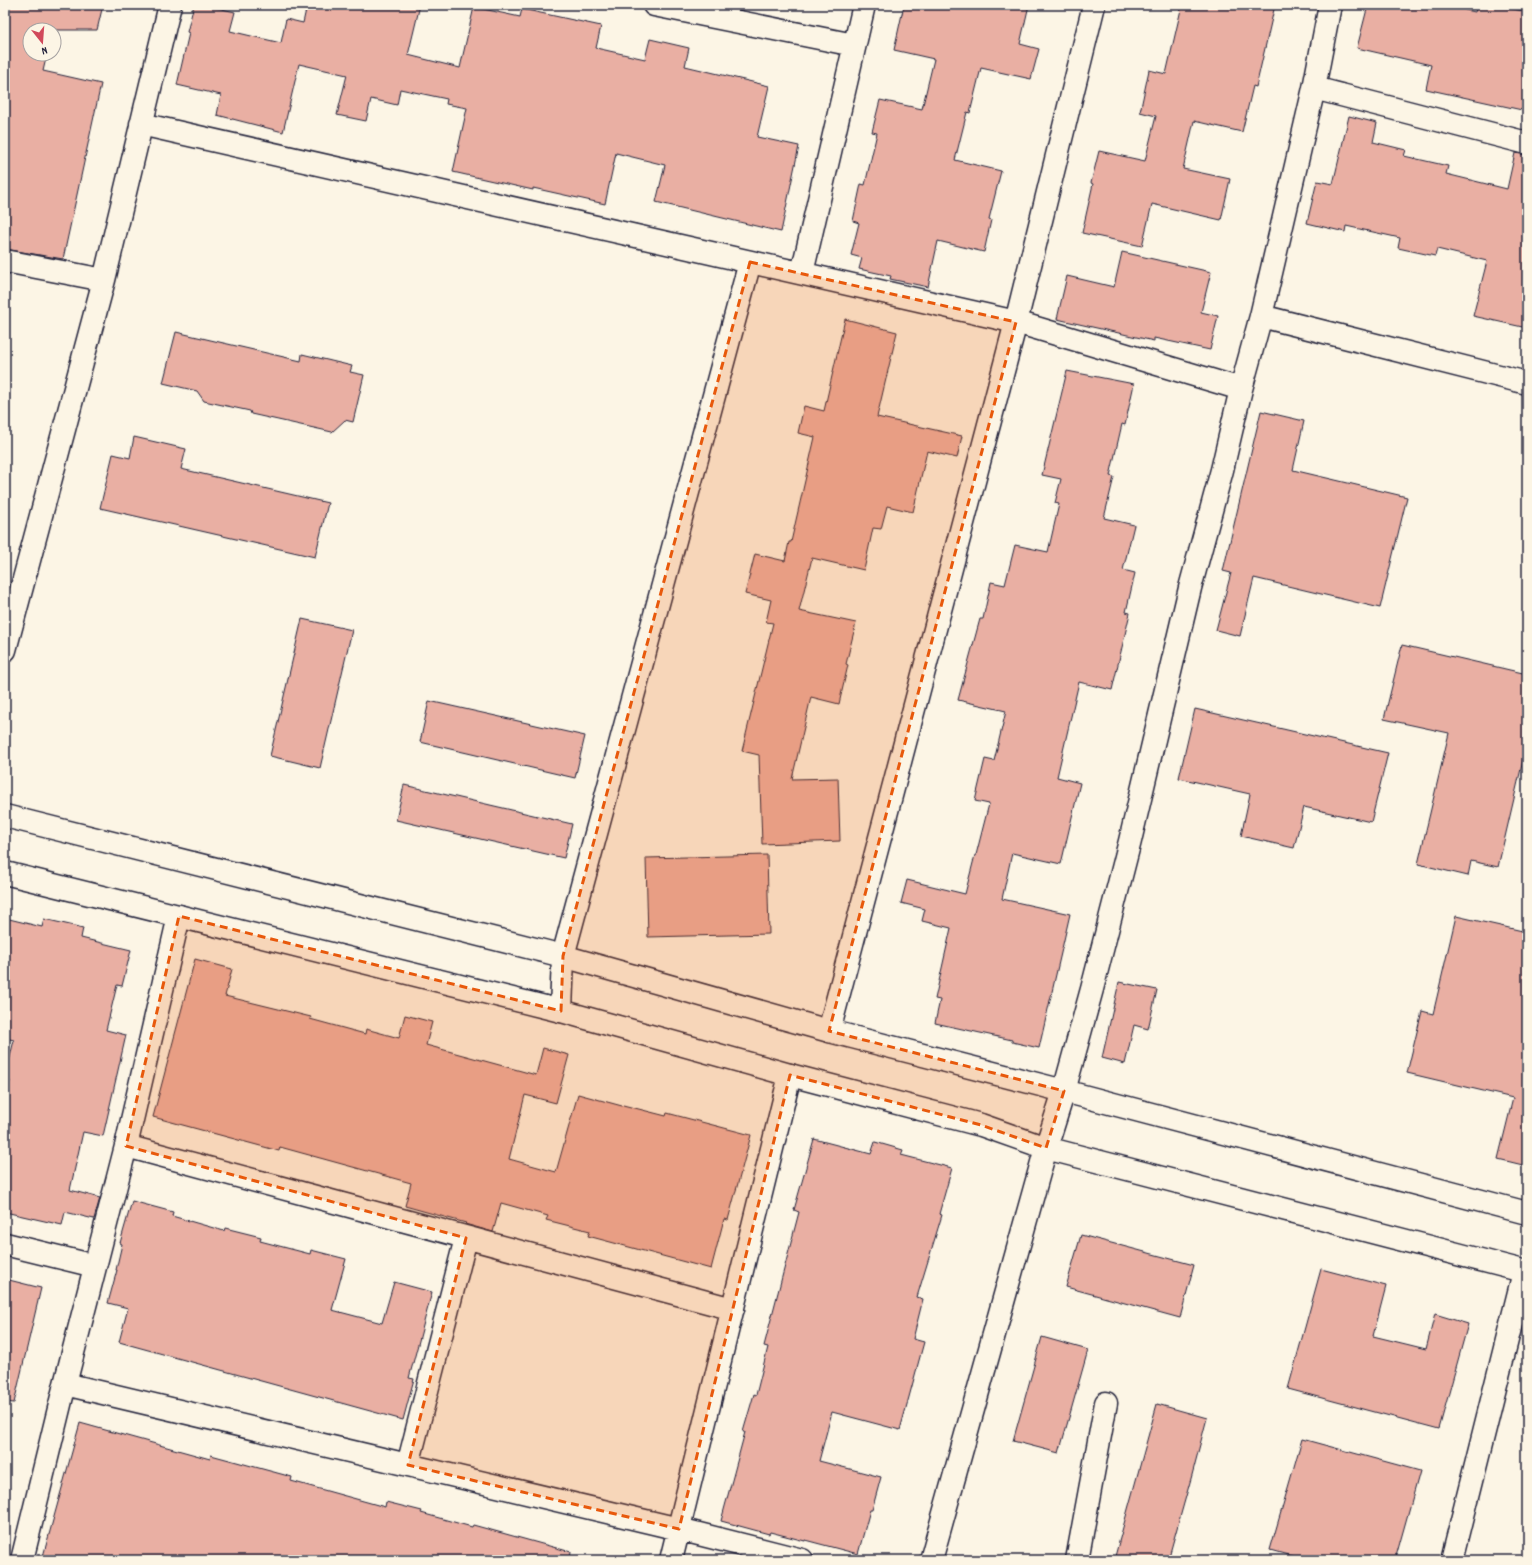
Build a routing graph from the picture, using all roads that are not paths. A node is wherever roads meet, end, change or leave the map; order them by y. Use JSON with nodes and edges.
{"nodes":[{"id":1,"x":170,"y":5,"type":"edge"},
{"id":2,"x":654,"y":5,"type":"edge"},
{"id":3,"x":864,"y":5,"type":"edge"},
{"id":4,"x":1094,"y":5,"type":"edge"},
{"id":5,"x":1330,"y":5,"type":"edge"},
{"id":6,"x":854,"y":45,"type":"junction"},
{"id":7,"x":1314,"y":88,"type":"junction"},
{"id":8,"x":141,"y":124,"type":"junction"},
{"id":9,"x":1527,"y":143,"type":"edge"},
{"id":10,"x":5,"y":261,"type":"edge"},
{"id":11,"x":750,"y":262,"type":"junction"},
{"id":12,"x":802,"y":273,"type":"junction"},
{"id":13,"x":104,"y":280,"type":"junction"},
{"id":14,"x":1261,"y":316,"type":"junction"},
{"id":15,"x":1016,"y":322,"type":"junction"},
{"id":16,"x":1527,"y":383,"type":"edge"},
{"id":17,"x":1241,"y":389,"type":"junction"},
{"id":18,"x":5,"y":650,"type":"edge"},
{"id":19,"x":5,"y":816,"type":"edge"},
{"id":20,"x":5,"y":873,"type":"edge"},
{"id":21,"x":179,"y":916,"type":"junction"},
{"id":22,"x":563,"y":956,"type":"junction"},
{"id":23,"x":561,"y":1011,"type":"junction"},
{"id":24,"x":828,"y":1031,"type":"junction"},
{"id":25,"x":790,"y":1076,"type":"junction"},
{"id":26,"x":1064,"y":1091,"type":"junction"},
{"id":27,"x":126,"y":1146,"type":"junction"},
{"id":28,"x":1046,"y":1148,"type":"junction"},
{"id":29,"x":1527,"y":1213,"type":"edge"},
{"id":30,"x":466,"y":1238,"type":"junction"},
{"id":31,"x":5,"y":1244,"type":"edge"},
{"id":32,"x":95,"y":1266,"type":"junction"},
{"id":33,"x":1526,"y":1272,"type":"edge"},
{"id":34,"x":733,"y":1309,"type":"junction"},
{"id":35,"x":65,"y":1384,"type":"junction"},
{"id":36,"x":1106,"y":1403,"type":"dead end"},
{"id":37,"x":408,"y":1465,"type":"junction"},
{"id":38,"x":679,"y":1529,"type":"junction"},
{"id":39,"x":22,"y":1560,"type":"edge"},
{"id":40,"x":671,"y":1560,"type":"edge"},
{"id":41,"x":802,"y":1560,"type":"edge"},
{"id":42,"x":931,"y":1560,"type":"edge"},
{"id":43,"x":1077,"y":1560,"type":"edge"},
{"id":44,"x":1452,"y":1560,"type":"edge"}],
"edges":[{"from":1,"to":8,"type":"street"},
{"from":2,"to":6,"type":"street"},
{"from":3,"to":6,"type":"street"},
{"from":4,"to":15,"type":"street"},
{"from":5,"to":7,"type":"street"},
{"from":6,"to":12,"type":"street"},
{"from":7,"to":9,"type":"street"},
{"from":7,"to":14,"type":"street"},
{"from":8,"to":11,"type":"street"},
{"from":8,"to":13,"type":"street"},
{"from":10,"to":13,"type":"street"},
{"from":11,"to":12,"type":"street"},
{"from":11,"to":22,"type":"street"},
{"from":12,"to":15,"type":"street"},
{"from":13,"to":18,"type":"street"},
{"from":14,"to":16,"type":"street"},
{"from":14,"to":17,"type":"street"},
{"from":15,"to":17,"type":"street"},
{"from":15,"to":24,"type":"street"},
{"from":17,"to":26,"type":"street"},
{"from":19,"to":22,"type":"street"},
{"from":20,"to":21,"type":"street"},
{"from":21,"to":23,"type":"street"},
{"from":21,"to":27,"type":"street"},
{"from":22,"to":23,"type":"street"},
{"from":22,"to":24,"type":"street"},
{"from":23,"to":25,"type":"street"},
{"from":24,"to":26,"type":"street"},
{"from":25,"to":28,"type":"street"},
{"from":25,"to":34,"type":"street"},
{"from":26,"to":28,"type":"street"},
{"from":26,"to":29,"type":"street"},
{"from":27,"to":30,"type":"street"},
{"from":27,"to":32,"type":"street"},
{"from":28,"to":33,"type":"street"},
{"from":28,"to":42,"type":"street"},
{"from":30,"to":34,"type":"street"},
{"from":30,"to":37,"type":"street"},
{"from":31,"to":32,"type":"street"},
{"from":32,"to":35,"type":"street"},
{"from":33,"to":44,"type":"street"},
{"from":34,"to":38,"type":"street"},
{"from":35,"to":37,"type":"street"},
{"from":35,"to":39,"type":"street"},
{"from":36,"to":43,"type":"street"},
{"from":37,"to":38,"type":"street"},
{"from":38,"to":40,"type":"street"},
{"from":38,"to":41,"type":"street"}]}
